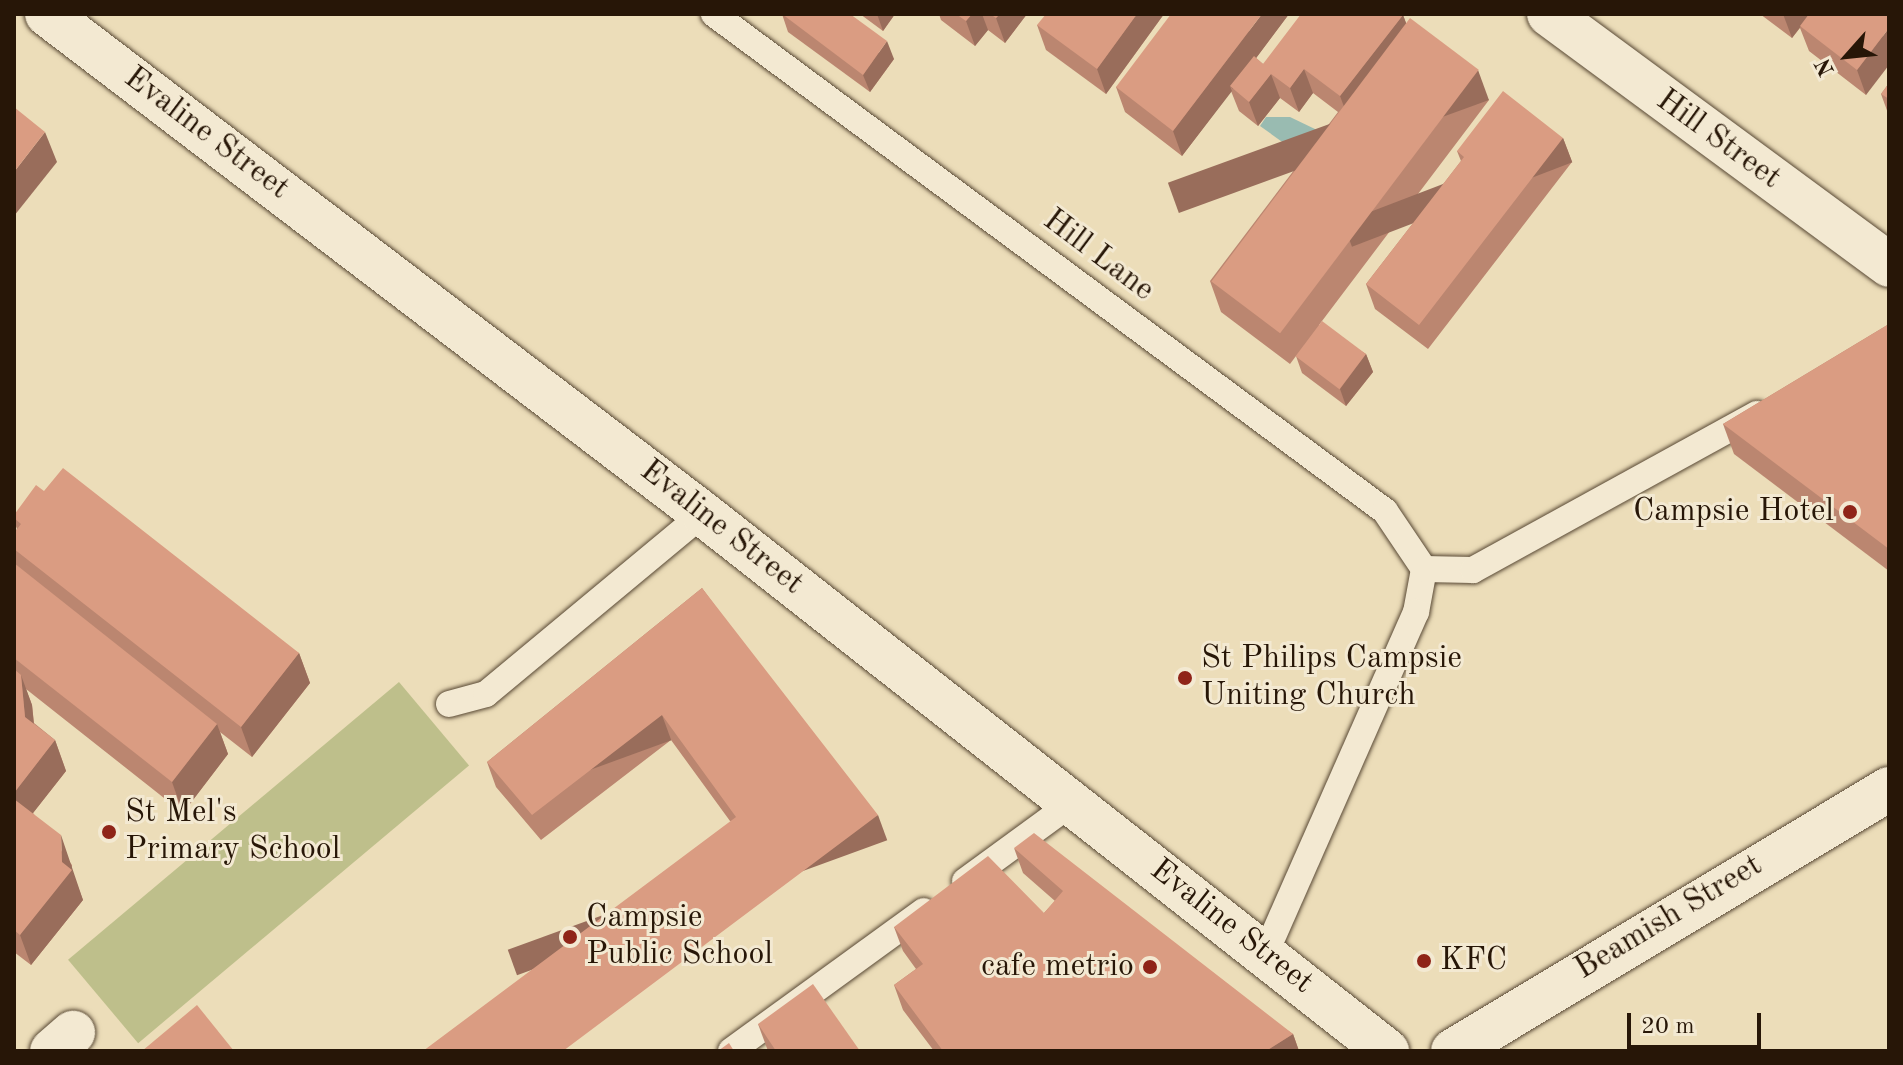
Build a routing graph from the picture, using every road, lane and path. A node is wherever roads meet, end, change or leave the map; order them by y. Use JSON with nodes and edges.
{"nodes":[{"id":1,"x":47,"y":14,"type":"edge"},
{"id":2,"x":714,"y":14,"type":"edge"},
{"id":3,"x":1549,"y":14,"type":"edge"},
{"id":4,"x":1889,"y":265,"type":"edge"},
{"id":5,"x":1778,"y":402,"type":"edge"},
{"id":6,"x":703,"y":514,"type":"junction"},
{"id":7,"x":1424,"y":569,"type":"junction"},
{"id":8,"x":449,"y":704,"type":"dead end"},
{"id":9,"x":1889,"y":789,"type":"edge"},
{"id":10,"x":1072,"y":803,"type":"junction"},
{"id":11,"x":1266,"y":952,"type":"junction"},
{"id":12,"x":731,"y":1051,"type":"edge"},
{"id":13,"x":1387,"y":1051,"type":"edge"},
{"id":14,"x":1453,"y":1051,"type":"edge"}],
"edges":[{"from":1,"to":6,"type":"street","name":"Evaline Street"},
{"from":2,"to":7,"type":"lane","name":"Hill Lane"},
{"from":3,"to":4,"type":"street","name":"Hill Street"},
{"from":5,"to":7,"type":"lane"},
{"from":6,"to":8,"type":"lane"},
{"from":6,"to":10,"type":"street","name":"Evaline Street"},
{"from":7,"to":11,"type":"lane"},
{"from":9,"to":14,"type":"street","name":"Beamish Street"},
{"from":10,"to":11,"type":"street","name":"Evaline Street"},
{"from":10,"to":12,"type":"lane"},
{"from":11,"to":13,"type":"street","name":"Evaline Street"}]}
